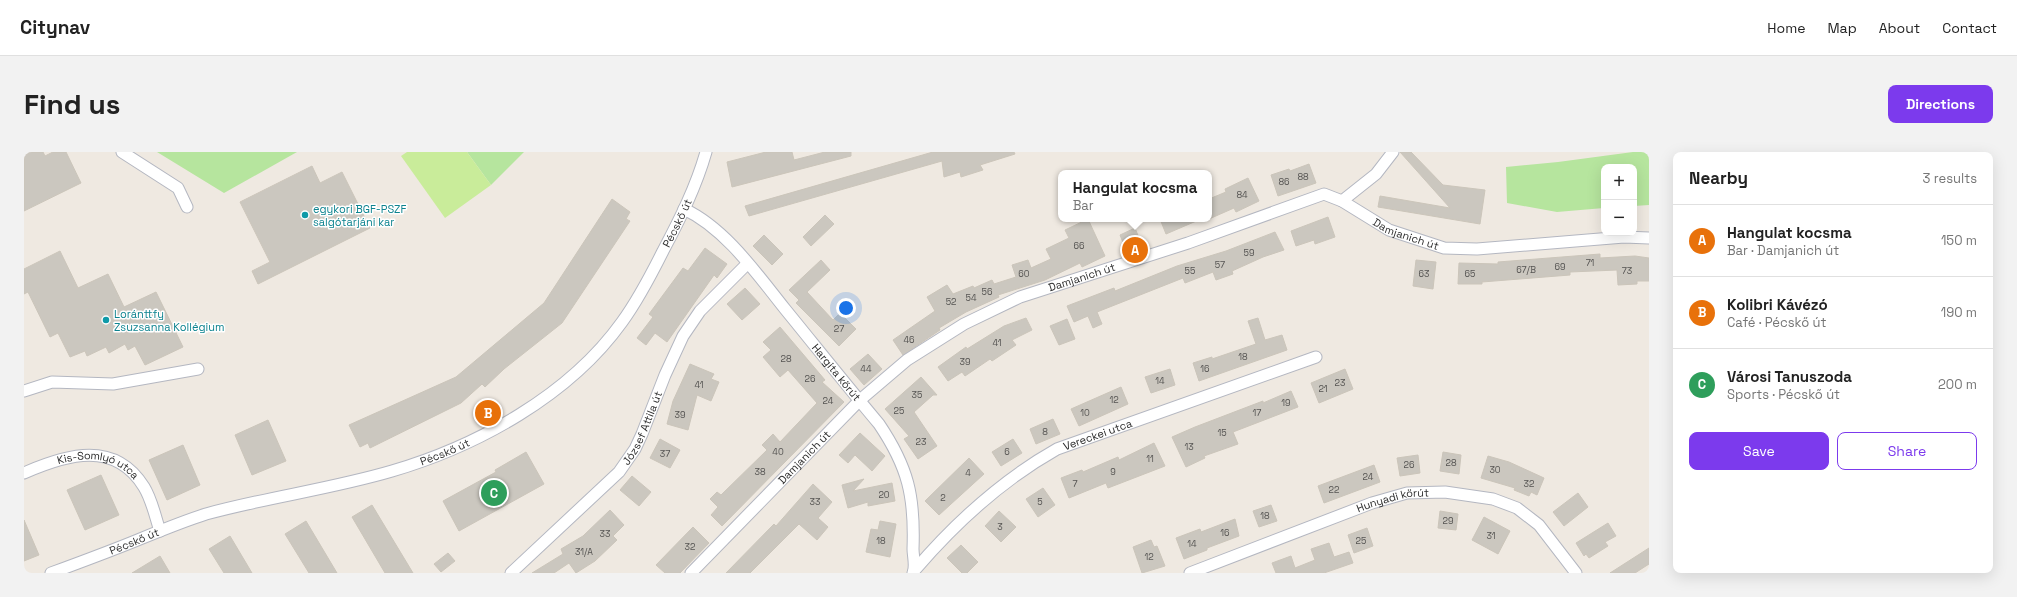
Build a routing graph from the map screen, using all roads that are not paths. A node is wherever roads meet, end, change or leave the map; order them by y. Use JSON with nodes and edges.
{"nodes":[{"id":1,"x":122,"y":152,"type":"edge"},
{"id":2,"x":706,"y":152,"type":"edge"},
{"id":3,"x":1393,"y":152,"type":"edge"},
{"id":4,"x":1342,"y":201,"type":"junction"},
{"id":5,"x":188,"y":207,"type":"dead end"},
{"id":6,"x":684,"y":210,"type":"junction"},
{"id":7,"x":1649,"y":238,"type":"edge"},
{"id":8,"x":747,"y":264,"type":"junction"},
{"id":9,"x":1316,"y":357,"type":"dead end"},
{"id":10,"x":198,"y":369,"type":"dead end"},
{"id":11,"x":24,"y":391,"type":"edge"},
{"id":12,"x":860,"y":400,"type":"junction"},
{"id":13,"x":24,"y":473,"type":"edge"},
{"id":14,"x":160,"y":530,"type":"junction"},
{"id":15,"x":913,"y":572,"type":"edge"},
{"id":16,"x":51,"y":573,"type":"edge"},
{"id":17,"x":511,"y":573,"type":"edge"},
{"id":18,"x":691,"y":573,"type":"edge"},
{"id":19,"x":1190,"y":573,"type":"edge"},
{"id":20,"x":1576,"y":573,"type":"edge"}],
"edges":[{"from":1,"to":5,"type":"street"},
{"from":2,"to":6,"type":"street","name":"Pécskő út"},
{"from":3,"to":4,"type":"street"},
{"from":4,"to":7,"type":"street","name":"Damjanich út"},
{"from":4,"to":12,"type":"street","name":"Damjanich út"},
{"from":6,"to":8,"type":"street","name":"Hargita körút"},
{"from":6,"to":14,"type":"street","name":"Pécskő út"},
{"from":8,"to":12,"type":"street","name":"Hargita körút"},
{"from":8,"to":17,"type":"street","name":"József Attila út"},
{"from":9,"to":15,"type":"street","name":"Vereckei utca"},
{"from":10,"to":11,"type":"street"},
{"from":12,"to":15,"type":"street","name":"Hargita körút"},
{"from":12,"to":18,"type":"street","name":"Damjanich út"},
{"from":13,"to":14,"type":"street","name":"Kis-Somlyó utca"},
{"from":14,"to":16,"type":"street","name":"Pécskő út"},
{"from":19,"to":20,"type":"street","name":"Hunyadi körút"}]}
